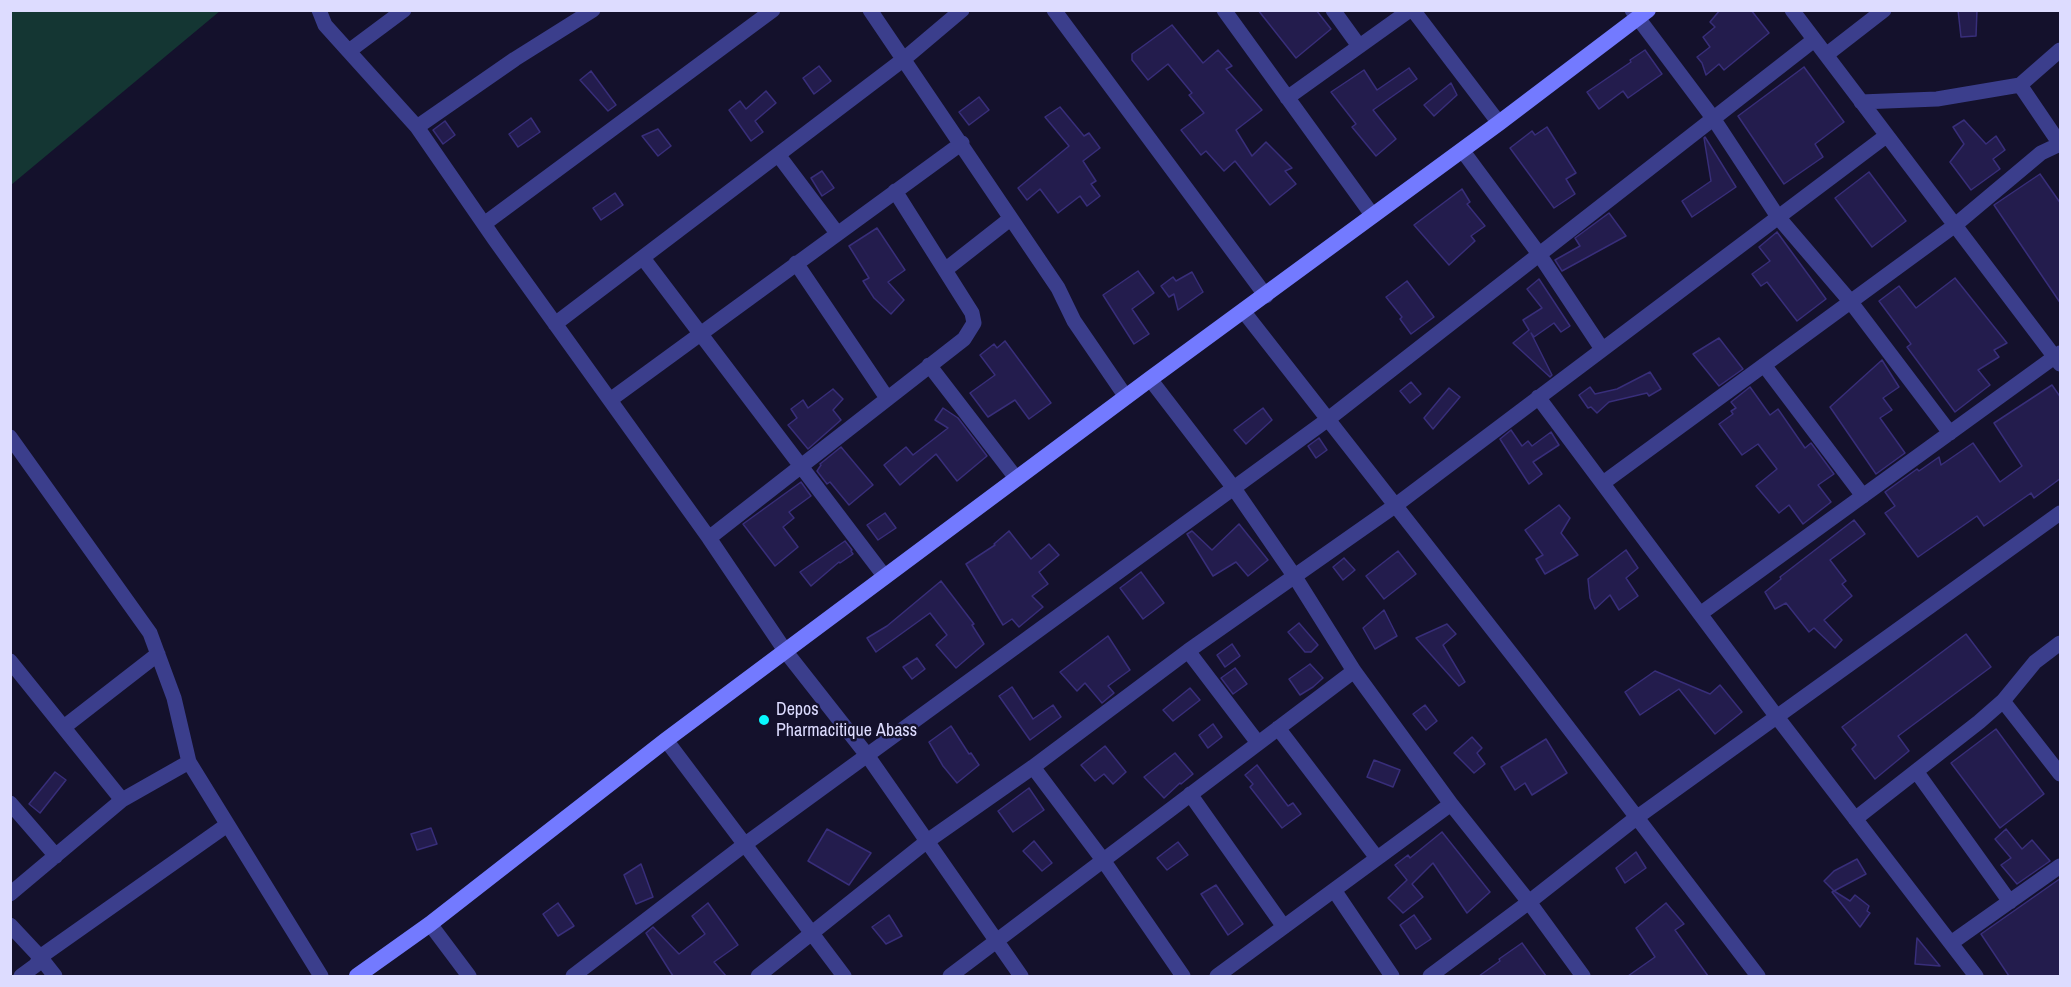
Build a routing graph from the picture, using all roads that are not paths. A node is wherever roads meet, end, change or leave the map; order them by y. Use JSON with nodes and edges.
{"nodes":[{"id":1,"x":319,"y":10,"type":"edge"},
{"id":2,"x":404,"y":10,"type":"edge"},
{"id":3,"x":593,"y":10,"type":"edge"},
{"id":4,"x":773,"y":10,"type":"edge"},
{"id":5,"x":870,"y":10,"type":"edge"},
{"id":6,"x":962,"y":10,"type":"edge"},
{"id":7,"x":1054,"y":10,"type":"edge"},
{"id":8,"x":1224,"y":10,"type":"edge"},
{"id":9,"x":1334,"y":10,"type":"edge"},
{"id":10,"x":1411,"y":10,"type":"edge"},
{"id":11,"x":1792,"y":10,"type":"edge"},
{"id":12,"x":1884,"y":10,"type":"edge"},
{"id":13,"x":1639,"y":13,"type":"edge"},
{"id":14,"x":1814,"y":40,"type":"junction"},
{"id":15,"x":1359,"y":46,"type":"junction"},
{"id":16,"x":2061,"y":50,"type":"edge"},
{"id":17,"x":349,"y":51,"type":"junction"},
{"id":18,"x":1826,"y":55,"type":"junction"},
{"id":19,"x":904,"y":59,"type":"junction"},
{"id":20,"x":2020,"y":85,"type":"junction"},
{"id":21,"x":1287,"y":98,"type":"junction"},
{"id":22,"x":1861,"y":102,"type":"junction"},
{"id":23,"x":1713,"y":118,"type":"junction"},
{"id":24,"x":1499,"y":123,"type":"junction"},
{"id":25,"x":417,"y":127,"type":"junction"},
{"id":26,"x":1886,"y":136,"type":"junction"},
{"id":27,"x":962,"y":143,"type":"junction"},
{"id":28,"x":2060,"y":144,"type":"edge"},
{"id":29,"x":1462,"y":150,"type":"junction"},
{"id":30,"x":778,"y":156,"type":"junction"},
{"id":31,"x":895,"y":191,"type":"junction"},
{"id":32,"x":1373,"y":216,"type":"junction"},
{"id":33,"x":1778,"y":217,"type":"junction"},
{"id":34,"x":1010,"y":219,"type":"junction"},
{"id":35,"x":484,"y":224,"type":"junction"},
{"id":36,"x":1954,"y":226,"type":"junction"},
{"id":37,"x":837,"y":233,"type":"junction"},
{"id":38,"x":1539,"y":254,"type":"junction"},
{"id":39,"x":643,"y":258,"type":"junction"},
{"id":40,"x":796,"y":263,"type":"junction"},
{"id":41,"x":945,"y":270,"type":"junction"},
{"id":42,"x":1266,"y":296,"type":"junction"},
{"id":43,"x":1850,"y":302,"type":"junction"},
{"id":44,"x":1244,"y":312,"type":"junction"},
{"id":45,"x":555,"y":324,"type":"junction"},
{"id":46,"x":701,"y":333,"type":"junction"},
{"id":47,"x":1602,"y":349,"type":"junction"},
{"id":48,"x":2059,"y":358,"type":"edge"},
{"id":49,"x":929,"y":365,"type":"junction"},
{"id":50,"x":1764,"y":365,"type":"junction"},
{"id":51,"x":1150,"y":379,"type":"junction"},
{"id":52,"x":1126,"y":397,"type":"junction"},
{"id":53,"x":1538,"y":397,"type":"junction"},
{"id":54,"x":887,"y":398,"type":"junction"},
{"id":55,"x":610,"y":400,"type":"junction"},
{"id":56,"x":1327,"y":420,"type":"junction"},
{"id":57,"x":1950,"y":433,"type":"junction"},
{"id":58,"x":10,"y":437,"type":"edge"},
{"id":59,"x":802,"y":466,"type":"junction"},
{"id":60,"x":1016,"y":478,"type":"junction"},
{"id":61,"x":1603,"y":483,"type":"junction"},
{"id":62,"x":1233,"y":487,"type":"junction"},
{"id":63,"x":1863,"y":496,"type":"junction"},
{"id":64,"x":1396,"y":505,"type":"junction"},
{"id":65,"x":2061,"y":513,"type":"edge"},
{"id":66,"x":709,"y":538,"type":"junction"},
{"id":67,"x":885,"y":577,"type":"junction"},
{"id":68,"x":1295,"y":577,"type":"junction"},
{"id":69,"x":1700,"y":614,"type":"junction"},
{"id":70,"x":2061,"y":643,"type":"edge"},
{"id":71,"x":1188,"y":651,"type":"junction"},
{"id":72,"x":786,"y":652,"type":"junction"},
{"id":73,"x":158,"y":654,"type":"junction"},
{"id":74,"x":10,"y":661,"type":"edge"},
{"id":75,"x":1354,"y":671,"type":"junction"},
{"id":76,"x":2003,"y":700,"type":"junction"},
{"id":77,"x":1777,"y":717,"type":"junction"},
{"id":78,"x":64,"y":727,"type":"junction"},
{"id":79,"x":1278,"y":728,"type":"junction"},
{"id":80,"x":666,"y":740,"type":"junction"},
{"id":81,"x":1258,"y":743,"type":"junction"},
{"id":82,"x":867,"y":755,"type":"junction"},
{"id":83,"x":189,"y":762,"type":"junction"},
{"id":84,"x":1033,"y":767,"type":"junction"},
{"id":85,"x":1916,"y":771,"type":"junction"},
{"id":86,"x":2061,"y":774,"type":"edge"},
{"id":87,"x":1190,"y":794,"type":"junction"},
{"id":88,"x":122,"y":800,"type":"junction"},
{"id":89,"x":10,"y":803,"type":"edge"},
{"id":90,"x":1451,"y":804,"type":"junction"},
{"id":91,"x":1636,"y":818,"type":"junction"},
{"id":92,"x":1855,"y":819,"type":"junction"},
{"id":93,"x":227,"y":825,"type":"junction"},
{"id":94,"x":926,"y":842,"type":"junction"},
{"id":95,"x":744,"y":845,"type":"junction"},
{"id":96,"x":56,"y":856,"type":"junction"},
{"id":97,"x":1377,"y":858,"type":"junction"},
{"id":98,"x":1103,"y":860,"type":"junction"},
{"id":99,"x":2061,"y":866,"type":"edge"},
{"id":100,"x":1334,"y":890,"type":"junction"},
{"id":101,"x":10,"y":894,"type":"edge"},
{"id":102,"x":1529,"y":902,"type":"junction"},
{"id":103,"x":2010,"y":902,"type":"junction"},
{"id":104,"x":10,"y":924,"type":"edge"},
{"id":105,"x":430,"y":924,"type":"junction"},
{"id":106,"x":1284,"y":927,"type":"junction"},
{"id":107,"x":813,"y":934,"type":"junction"},
{"id":108,"x":997,"y":941,"type":"junction"},
{"id":109,"x":1951,"y":943,"type":"junction"},
{"id":110,"x":40,"y":957,"type":"junction"},
{"id":111,"x":21,"y":976,"type":"edge"},
{"id":112,"x":55,"y":976,"type":"edge"},
{"id":113,"x":321,"y":976,"type":"edge"},
{"id":114,"x":357,"y":976,"type":"edge"},
{"id":115,"x":469,"y":976,"type":"edge"},
{"id":116,"x":573,"y":976,"type":"edge"},
{"id":117,"x":758,"y":976,"type":"edge"},
{"id":118,"x":844,"y":976,"type":"edge"},
{"id":119,"x":950,"y":976,"type":"edge"},
{"id":120,"x":1021,"y":976,"type":"edge"},
{"id":121,"x":1183,"y":976,"type":"edge"},
{"id":122,"x":1217,"y":976,"type":"edge"},
{"id":123,"x":1392,"y":976,"type":"edge"},
{"id":124,"x":1430,"y":976,"type":"edge"},
{"id":125,"x":1583,"y":976,"type":"edge"},
{"id":126,"x":1758,"y":976,"type":"edge"},
{"id":127,"x":1976,"y":976,"type":"edge"}],
"edges":[{"from":1,"to":17,"type":"street"},
{"from":2,"to":17,"type":"street"},
{"from":3,"to":25,"type":"street"},
{"from":4,"to":35,"type":"street"},
{"from":5,"to":19,"type":"street"},
{"from":6,"to":19,"type":"street"},
{"from":7,"to":42,"type":"street"},
{"from":8,"to":21,"type":"street"},
{"from":9,"to":15,"type":"street"},
{"from":10,"to":15,"type":"street"},
{"from":10,"to":24,"type":"street"},
{"from":11,"to":14,"type":"street"},
{"from":12,"to":18,"type":"street"},
{"from":13,"to":23,"type":"street"},
{"from":13,"to":24,"type":"main road"},
{"from":14,"to":18,"type":"street"},
{"from":14,"to":23,"type":"street"},
{"from":15,"to":21,"type":"street"},
{"from":16,"to":20,"type":"street"},
{"from":17,"to":25,"type":"street"},
{"from":18,"to":22,"type":"street"},
{"from":19,"to":27,"type":"street"},
{"from":19,"to":30,"type":"street"},
{"from":20,"to":22,"type":"street"},
{"from":20,"to":28,"type":"street"},
{"from":21,"to":32,"type":"street"},
{"from":22,"to":26,"type":"street"},
{"from":23,"to":33,"type":"street"},
{"from":23,"to":38,"type":"street"},
{"from":24,"to":29,"type":"main road"},
{"from":25,"to":35,"type":"street"},
{"from":26,"to":33,"type":"street"},
{"from":26,"to":36,"type":"street"},
{"from":27,"to":31,"type":"street"},
{"from":27,"to":34,"type":"street"},
{"from":28,"to":36,"type":"street"},
{"from":29,"to":32,"type":"main road"},
{"from":29,"to":38,"type":"street"},
{"from":30,"to":37,"type":"street"},
{"from":30,"to":39,"type":"street"},
{"from":31,"to":37,"type":"street"},
{"from":31,"to":41,"type":"street"},
{"from":32,"to":42,"type":"main road"},
{"from":33,"to":43,"type":"street"},
{"from":33,"to":47,"type":"street"},
{"from":34,"to":41,"type":"street"},
{"from":34,"to":52,"type":"street"},
{"from":35,"to":45,"type":"street"},
{"from":36,"to":43,"type":"street"},
{"from":36,"to":48,"type":"street"},
{"from":37,"to":40,"type":"street"},
{"from":38,"to":47,"type":"street"},
{"from":38,"to":56,"type":"street"},
{"from":39,"to":45,"type":"street"},
{"from":39,"to":46,"type":"street"},
{"from":40,"to":46,"type":"street"},
{"from":40,"to":54,"type":"street"},
{"from":41,"to":49,"type":"street"},
{"from":42,"to":44,"type":"main road"},
{"from":43,"to":50,"type":"street"},
{"from":43,"to":57,"type":"street"},
{"from":44,"to":51,"type":"main road"},
{"from":44,"to":56,"type":"street"},
{"from":45,"to":55,"type":"street"},
{"from":46,"to":55,"type":"street"},
{"from":46,"to":59,"type":"street"},
{"from":47,"to":53,"type":"street"},
{"from":48,"to":57,"type":"street"},
{"from":49,"to":54,"type":"street"},
{"from":49,"to":60,"type":"street"},
{"from":50,"to":61,"type":"street"},
{"from":50,"to":63,"type":"street"},
{"from":51,"to":52,"type":"main road"},
{"from":51,"to":62,"type":"street"},
{"from":52,"to":60,"type":"main road"},
{"from":53,"to":61,"type":"street"},
{"from":53,"to":64,"type":"street"},
{"from":54,"to":59,"type":"street"},
{"from":55,"to":66,"type":"street"},
{"from":56,"to":62,"type":"street"},
{"from":56,"to":64,"type":"street"},
{"from":57,"to":63,"type":"street"},
{"from":58,"to":73,"type":"street"},
{"from":59,"to":66,"type":"street"},
{"from":59,"to":67,"type":"street"},
{"from":60,"to":67,"type":"main road"},
{"from":61,"to":69,"type":"street"},
{"from":62,"to":68,"type":"street"},
{"from":62,"to":82,"type":"street"},
{"from":63,"to":69,"type":"street"},
{"from":64,"to":68,"type":"street"},
{"from":64,"to":91,"type":"street"},
{"from":65,"to":77,"type":"street"},
{"from":66,"to":72,"type":"street"},
{"from":67,"to":72,"type":"main road"},
{"from":68,"to":71,"type":"street"},
{"from":68,"to":75,"type":"street"},
{"from":69,"to":77,"type":"street"},
{"from":70,"to":76,"type":"street"},
{"from":71,"to":81,"type":"street"},
{"from":71,"to":84,"type":"street"},
{"from":72,"to":80,"type":"main road"},
{"from":72,"to":82,"type":"street"},
{"from":73,"to":78,"type":"street"},
{"from":73,"to":83,"type":"street"},
{"from":74,"to":78,"type":"street"},
{"from":75,"to":79,"type":"street"},
{"from":75,"to":90,"type":"street"},
{"from":76,"to":85,"type":"street"},
{"from":76,"to":86,"type":"street"},
{"from":77,"to":91,"type":"street"},
{"from":77,"to":92,"type":"street"},
{"from":78,"to":88,"type":"street"},
{"from":79,"to":81,"type":"street"},
{"from":79,"to":97,"type":"street"},
{"from":80,"to":95,"type":"street"},
{"from":80,"to":105,"type":"main road"},
{"from":81,"to":87,"type":"street"},
{"from":82,"to":94,"type":"street"},
{"from":82,"to":95,"type":"street"},
{"from":83,"to":88,"type":"street"},
{"from":83,"to":93,"type":"street"},
{"from":84,"to":94,"type":"street"},
{"from":84,"to":98,"type":"street"},
{"from":85,"to":92,"type":"street"},
{"from":85,"to":103,"type":"street"},
{"from":87,"to":98,"type":"street"},
{"from":87,"to":106,"type":"street"},
{"from":88,"to":96,"type":"street"},
{"from":89,"to":96,"type":"street"},
{"from":90,"to":97,"type":"street"},
{"from":90,"to":102,"type":"street"},
{"from":91,"to":102,"type":"street"},
{"from":91,"to":126,"type":"street"},
{"from":92,"to":109,"type":"street"},
{"from":93,"to":110,"type":"street"},
{"from":93,"to":113,"type":"street"},
{"from":94,"to":107,"type":"street"},
{"from":94,"to":108,"type":"street"},
{"from":95,"to":107,"type":"street"},
{"from":95,"to":116,"type":"street"},
{"from":96,"to":101,"type":"street"},
{"from":97,"to":100,"type":"street"},
{"from":98,"to":108,"type":"street"},
{"from":98,"to":121,"type":"street"},
{"from":99,"to":103,"type":"street"},
{"from":100,"to":106,"type":"street"},
{"from":100,"to":123,"type":"street"},
{"from":102,"to":124,"type":"street"},
{"from":102,"to":125,"type":"street"},
{"from":103,"to":109,"type":"street"},
{"from":104,"to":110,"type":"street"},
{"from":105,"to":114,"type":"main road"},
{"from":105,"to":115,"type":"street"},
{"from":106,"to":122,"type":"street"},
{"from":107,"to":117,"type":"street"},
{"from":107,"to":118,"type":"street"},
{"from":108,"to":119,"type":"street"},
{"from":108,"to":120,"type":"street"},
{"from":109,"to":127,"type":"street"},
{"from":110,"to":111,"type":"street"},
{"from":110,"to":112,"type":"street"}]}
